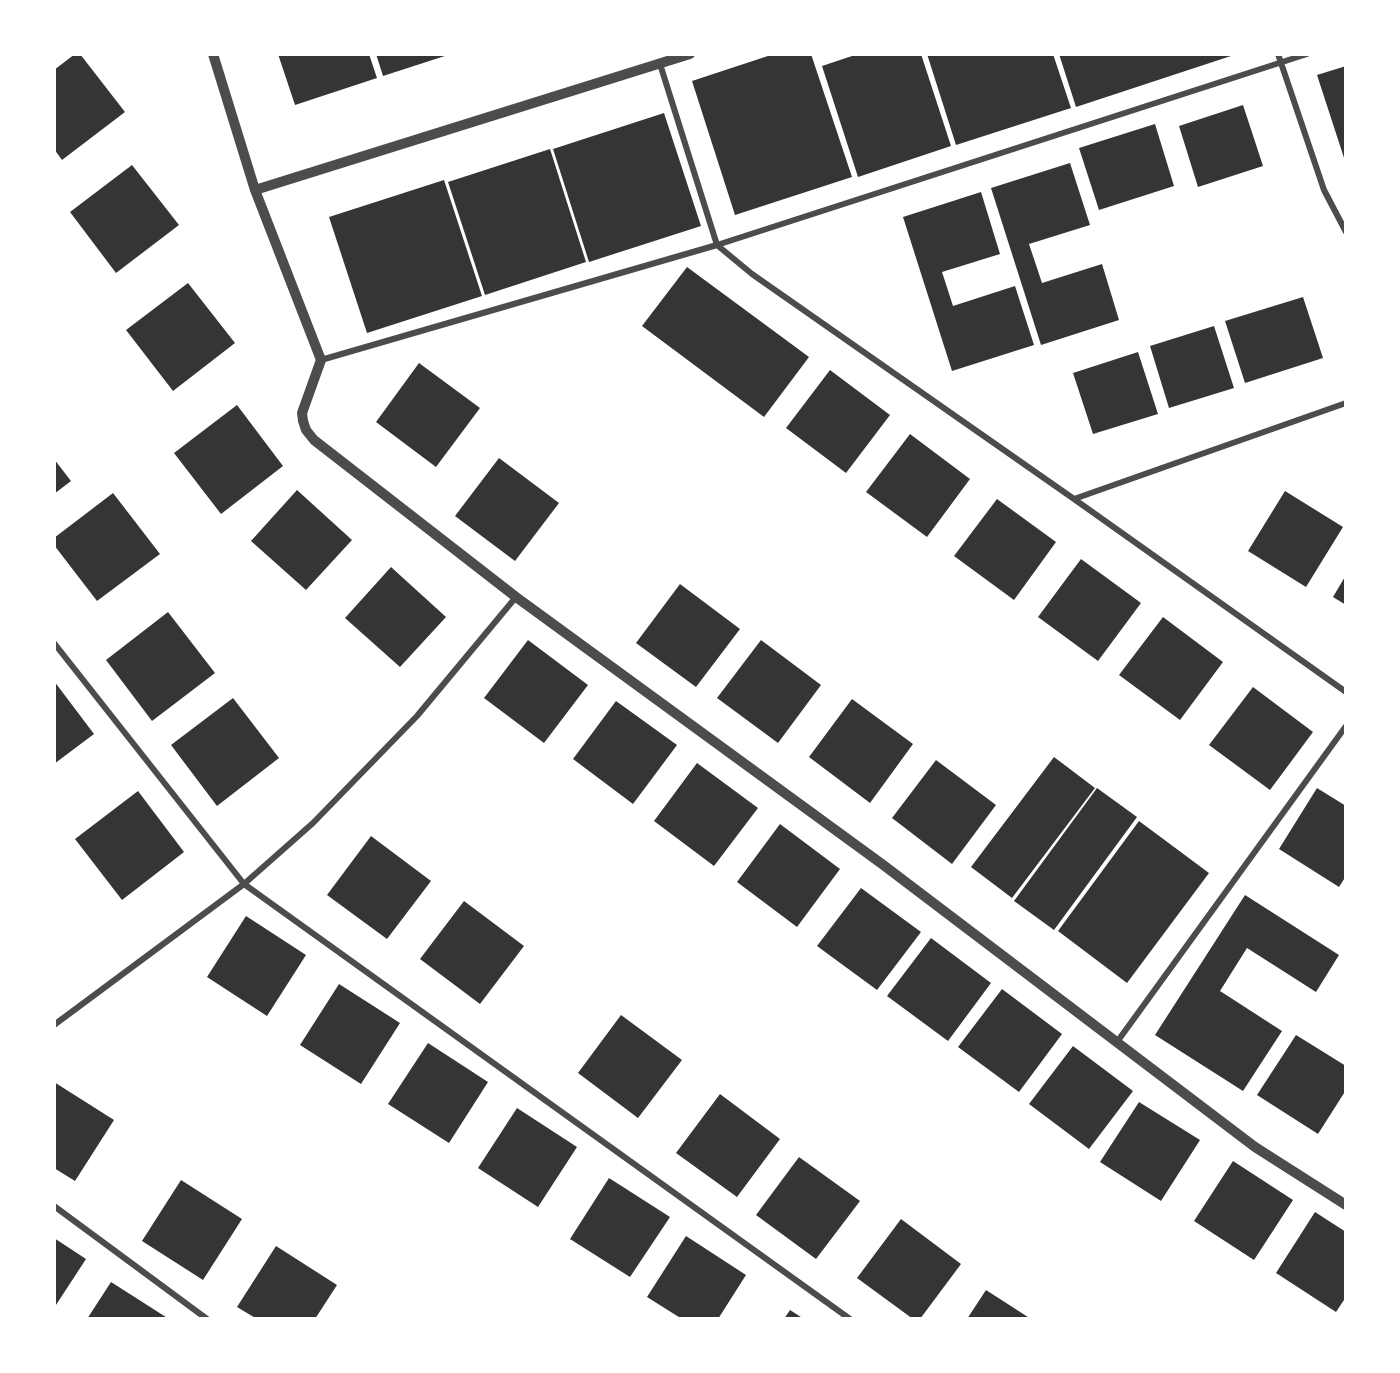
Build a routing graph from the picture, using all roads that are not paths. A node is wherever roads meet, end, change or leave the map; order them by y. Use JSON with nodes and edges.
{"nodes":[{"id":1,"x":213,"y":54,"type":"edge"},
{"id":2,"x":690,"y":54,"type":"edge"},
{"id":3,"x":1278,"y":54,"type":"edge"},
{"id":4,"x":1307,"y":54,"type":"edge"},
{"id":5,"x":1281,"y":62,"type":"junction"},
{"id":6,"x":660,"y":64,"type":"junction"},
{"id":7,"x":255,"y":190,"type":"junction"},
{"id":8,"x":1346,"y":232,"type":"edge"},
{"id":9,"x":717,"y":245,"type":"junction"},
{"id":10,"x":321,"y":360,"type":"junction"},
{"id":11,"x":1346,"y":404,"type":"edge"},
{"id":12,"x":1074,"y":499,"type":"junction"},
{"id":13,"x":516,"y":597,"type":"junction"},
{"id":14,"x":54,"y":643,"type":"edge"},
{"id":15,"x":1346,"y":692,"type":"edge"},
{"id":16,"x":1346,"y":726,"type":"edge"},
{"id":17,"x":244,"y":884,"type":"junction"},
{"id":18,"x":54,"y":1025,"type":"edge"},
{"id":19,"x":1117,"y":1042,"type":"junction"},
{"id":20,"x":1346,"y":1205,"type":"edge"},
{"id":21,"x":54,"y":1206,"type":"edge"},
{"id":22,"x":207,"y":1319,"type":"edge"},
{"id":23,"x":850,"y":1319,"type":"edge"}],
"edges":[{"from":1,"to":7,"type":"street"},
{"from":2,"to":6,"type":"street"},
{"from":3,"to":5,"type":"street"},
{"from":4,"to":5,"type":"street"},
{"from":5,"to":8,"type":"street"},
{"from":5,"to":9,"type":"street"},
{"from":6,"to":7,"type":"street"},
{"from":6,"to":9,"type":"street"},
{"from":7,"to":10,"type":"street"},
{"from":9,"to":10,"type":"street"},
{"from":9,"to":12,"type":"street"},
{"from":10,"to":13,"type":"street"},
{"from":11,"to":12,"type":"street"},
{"from":12,"to":15,"type":"street"},
{"from":13,"to":17,"type":"street"},
{"from":13,"to":19,"type":"street"},
{"from":14,"to":17,"type":"street"},
{"from":16,"to":19,"type":"street"},
{"from":17,"to":18,"type":"street"},
{"from":17,"to":23,"type":"street"},
{"from":19,"to":20,"type":"street"},
{"from":21,"to":22,"type":"street"}]}
